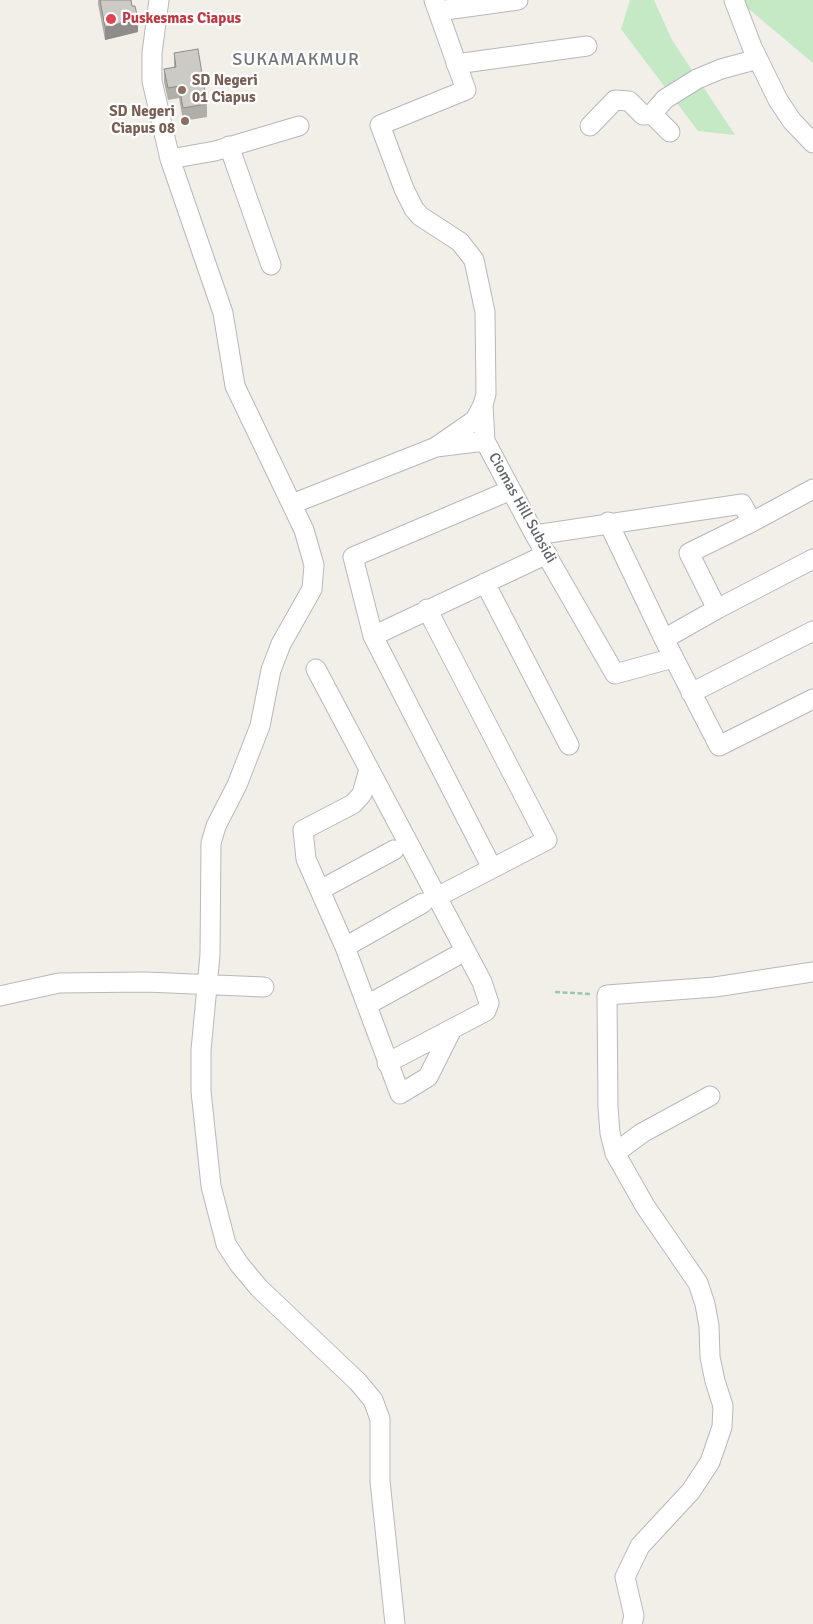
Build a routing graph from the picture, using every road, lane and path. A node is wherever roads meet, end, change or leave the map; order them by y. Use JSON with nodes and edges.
{"nodes":[{"id":1,"x":159,"y":0,"type":"edge"},
{"id":2,"x":518,"y":0,"type":"edge"},
{"id":3,"x":734,"y":0,"type":"edge"},
{"id":4,"x":436,"y":6,"type":"edge"},
{"id":5,"x":587,"y":46,"type":"dead end"},
{"id":6,"x":758,"y":59,"type":"junction"},
{"id":7,"x":456,"y":64,"type":"junction"},
{"id":8,"x":652,"y":114,"type":"junction"},
{"id":9,"x":299,"y":126,"type":"dead end"},
{"id":10,"x":590,"y":126,"type":"dead end"},
{"id":11,"x":670,"y":132,"type":"dead end"},
{"id":12,"x":813,"y":143,"type":"edge"},
{"id":13,"x":229,"y":146,"type":"junction"},
{"id":14,"x":170,"y":159,"type":"junction"},
{"id":15,"x":271,"y":264,"type":"dead end"},
{"id":16,"x":483,"y":406,"type":"junction"},
{"id":17,"x":485,"y":440,"type":"junction"},
{"id":18,"x":436,"y":448,"type":"junction"},
{"id":19,"x":813,"y":489,"type":"edge"},
{"id":20,"x":511,"y":490,"type":"junction"},
{"id":21,"x":292,"y":504,"type":"junction"},
{"id":22,"x":608,"y":522,"type":"junction"},
{"id":23,"x":752,"y":522,"type":"junction"},
{"id":24,"x":535,"y":535,"type":"junction"},
{"id":25,"x":547,"y":554,"type":"junction"},
{"id":26,"x":813,"y":560,"type":"edge"},
{"id":27,"x":485,"y":583,"type":"junction"},
{"id":28,"x":428,"y":609,"type":"junction"},
{"id":29,"x":717,"y":609,"type":"junction"},
{"id":30,"x":813,"y":631,"type":"edge"},
{"id":31,"x":373,"y":636,"type":"junction"},
{"id":32,"x":664,"y":639,"type":"junction"},
{"id":33,"x":673,"y":658,"type":"junction"},
{"id":34,"x":316,"y":669,"type":"dead end"},
{"id":35,"x":691,"y":693,"type":"junction"},
{"id":36,"x":813,"y":699,"type":"edge"},
{"id":37,"x":569,"y":745,"type":"dead end"},
{"id":38,"x":369,"y":769,"type":"junction"},
{"id":39,"x":394,"y":850,"type":"dead end"},
{"id":40,"x":492,"y":868,"type":"junction"},
{"id":41,"x":320,"y":890,"type":"junction"},
{"id":42,"x":430,"y":900,"type":"junction"},
{"id":43,"x":345,"y":947,"type":"junction"},
{"id":44,"x":456,"y":956,"type":"dead end"},
{"id":45,"x":813,"y":972,"type":"edge"},
{"id":46,"x":208,"y":986,"type":"junction"},
{"id":47,"x":264,"y":987,"type":"dead end"},
{"id":48,"x":555,"y":992,"type":"dead end"},
{"id":49,"x":607,"y":995,"type":"junction"},
{"id":50,"x":0,"y":996,"type":"edge"},
{"id":51,"x":367,"y":1006,"type":"junction"},
{"id":52,"x":452,"y":1029,"type":"junction"},
{"id":53,"x":387,"y":1063,"type":"junction"},
{"id":54,"x":710,"y":1096,"type":"dead end"},
{"id":55,"x":615,"y":1153,"type":"junction"},
{"id":56,"x":395,"y":1624,"type":"edge"},
{"id":57,"x":632,"y":1624,"type":"edge"}],
"edges":[{"from":1,"to":14,"type":"street"},
{"from":2,"to":4,"type":"street"},
{"from":3,"to":6,"type":"street"},
{"from":4,"to":7,"type":"street"},
{"from":5,"to":7,"type":"street"},
{"from":6,"to":8,"type":"street"},
{"from":6,"to":12,"type":"street"},
{"from":7,"to":16,"type":"street"},
{"from":8,"to":10,"type":"street"},
{"from":8,"to":11,"type":"street"},
{"from":9,"to":13,"type":"street"},
{"from":13,"to":14,"type":"street"},
{"from":13,"to":15,"type":"street"},
{"from":14,"to":21,"type":"street"},
{"from":16,"to":17,"type":"street"},
{"from":16,"to":18,"type":"street"},
{"from":17,"to":18,"type":"street","name":"Ciomas Hill Subsidi"},
{"from":17,"to":20,"type":"street","name":"Ciomas Hill Subsidi"},
{"from":18,"to":21,"type":"street","name":"Ciomas Hill Subsidi"},
{"from":19,"to":23,"type":"street"},
{"from":20,"to":24,"type":"street","name":"Ciomas Hill Subsidi"},
{"from":20,"to":31,"type":"street"},
{"from":21,"to":46,"type":"street"},
{"from":22,"to":23,"type":"street"},
{"from":22,"to":24,"type":"street"},
{"from":22,"to":32,"type":"street"},
{"from":23,"to":29,"type":"street"},
{"from":24,"to":25,"type":"street","name":"Ciomas Hill Subsidi"},
{"from":25,"to":27,"type":"street"},
{"from":25,"to":33,"type":"street","name":"Ciomas Hill Subsidi"},
{"from":26,"to":29,"type":"street"},
{"from":27,"to":28,"type":"street"},
{"from":27,"to":37,"type":"street"},
{"from":28,"to":31,"type":"street"},
{"from":28,"to":40,"type":"street"},
{"from":29,"to":32,"type":"street"},
{"from":30,"to":35,"type":"street"},
{"from":31,"to":40,"type":"street"},
{"from":32,"to":33,"type":"street"},
{"from":33,"to":35,"type":"street"},
{"from":34,"to":38,"type":"street"},
{"from":35,"to":36,"type":"street"},
{"from":38,"to":41,"type":"street"},
{"from":38,"to":42,"type":"street"},
{"from":39,"to":41,"type":"street"},
{"from":40,"to":42,"type":"street"},
{"from":41,"to":43,"type":"street"},
{"from":42,"to":43,"type":"street"},
{"from":42,"to":52,"type":"street"},
{"from":43,"to":51,"type":"street"},
{"from":44,"to":51,"type":"street"},
{"from":45,"to":49,"type":"street"},
{"from":46,"to":47,"type":"street"},
{"from":46,"to":50,"type":"street"},
{"from":46,"to":56,"type":"street"},
{"from":48,"to":49,"type":"path"},
{"from":49,"to":55,"type":"street"},
{"from":51,"to":53,"type":"street"},
{"from":52,"to":53,"type":"street"},
{"from":52,"to":53,"type":"street"},
{"from":54,"to":55,"type":"street"},
{"from":55,"to":57,"type":"street"}]}
